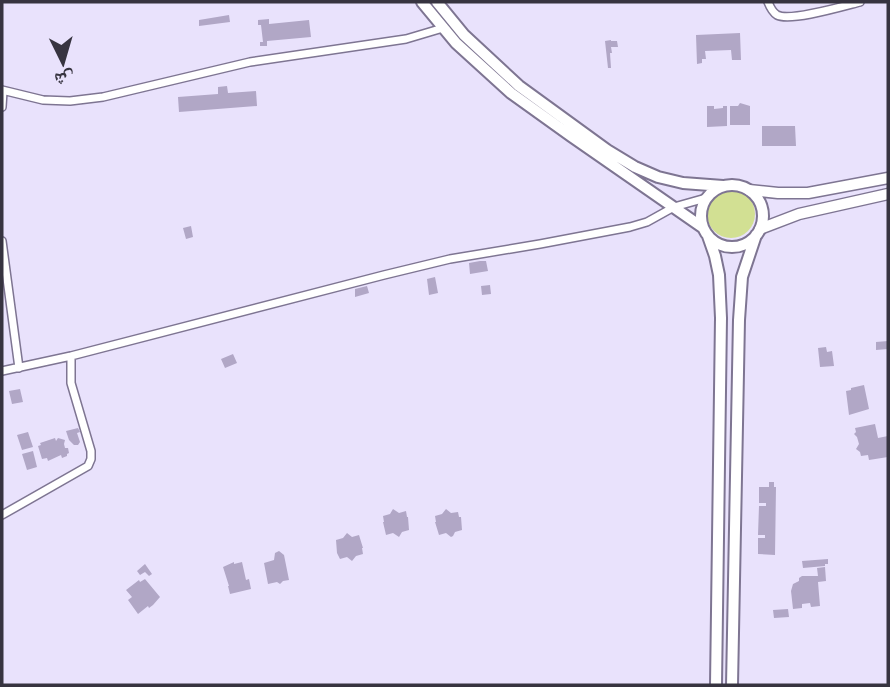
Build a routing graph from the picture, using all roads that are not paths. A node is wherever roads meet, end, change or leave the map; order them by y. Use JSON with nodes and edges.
{"nodes":[{"id":1,"x":422,"y":2,"type":"edge"},
{"id":2,"x":437,"y":2,"type":"edge"},
{"id":3,"x":768,"y":2,"type":"edge"},
{"id":4,"x":860,"y":2,"type":"edge"},
{"id":5,"x":443,"y":28,"type":"junction"},
{"id":6,"x":2,"y":91,"type":"edge"},
{"id":7,"x":2,"y":107,"type":"edge"},
{"id":8,"x":888,"y":178,"type":"edge"},
{"id":9,"x":723,"y":186,"type":"junction"},
{"id":10,"x":749,"y":190,"type":"junction"},
{"id":11,"x":888,"y":194,"type":"edge"},
{"id":12,"x":706,"y":198,"type":"junction"},
{"id":13,"x":674,"y":208,"type":"junction"},
{"id":14,"x":705,"y":231,"type":"junction"},
{"id":15,"x":758,"y":232,"type":"junction"},
{"id":16,"x":2,"y":241,"type":"edge"},
{"id":17,"x":71,"y":356,"type":"junction"},
{"id":18,"x":19,"y":368,"type":"junction"},
{"id":19,"x":2,"y":372,"type":"edge"},
{"id":20,"x":2,"y":515,"type":"edge"},
{"id":21,"x":716,"y":685,"type":"edge"},
{"id":22,"x":732,"y":685,"type":"edge"}],
"edges":[{"from":1,"to":5,"type":"main road"},
{"from":2,"to":9,"type":"main road"},
{"from":3,"to":4,"type":"street"},
{"from":5,"to":6,"type":"street"},
{"from":5,"to":13,"type":"main road"},
{"from":6,"to":7,"type":"street"},
{"from":8,"to":10,"type":"main road"},
{"from":9,"to":10,"type":"main road"},
{"from":9,"to":12,"type":"main road"},
{"from":10,"to":15,"type":"main road"},
{"from":11,"to":15,"type":"main road"},
{"from":12,"to":13,"type":"street"},
{"from":12,"to":14,"type":"main road"},
{"from":13,"to":14,"type":"main road"},
{"from":13,"to":17,"type":"street"},
{"from":14,"to":15,"type":"main road"},
{"from":14,"to":21,"type":"main road"},
{"from":15,"to":22,"type":"main road"},
{"from":16,"to":18,"type":"street"},
{"from":17,"to":18,"type":"street"},
{"from":17,"to":20,"type":"street"},
{"from":18,"to":19,"type":"street"}]}
